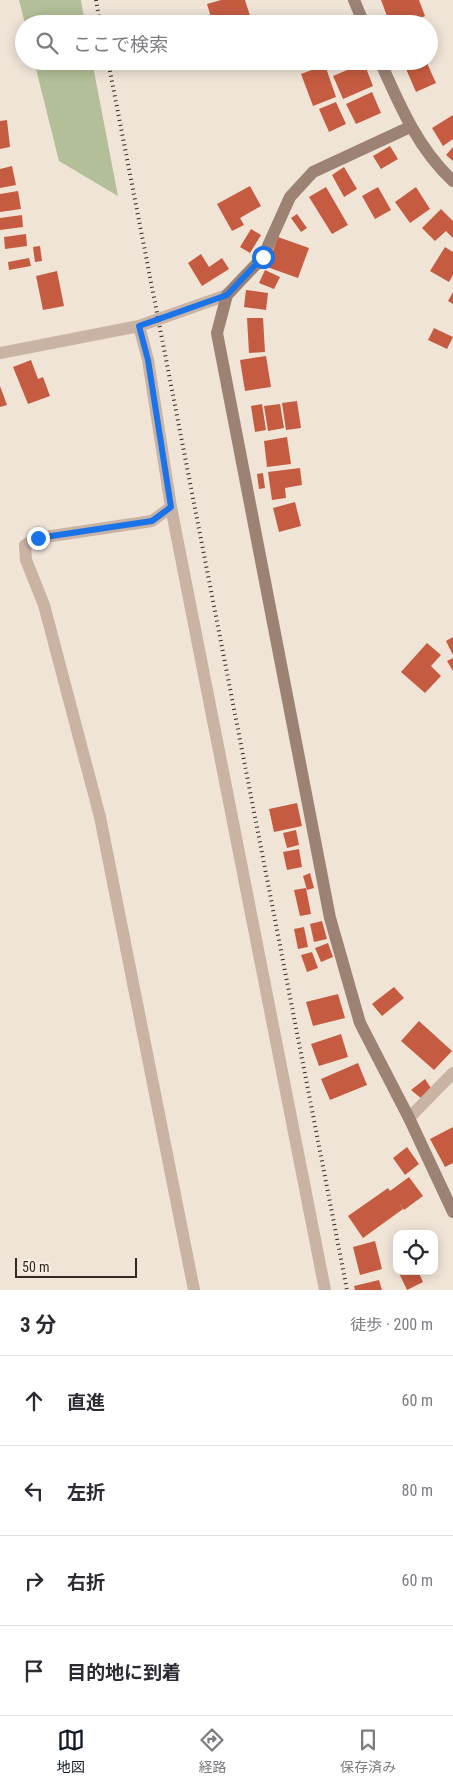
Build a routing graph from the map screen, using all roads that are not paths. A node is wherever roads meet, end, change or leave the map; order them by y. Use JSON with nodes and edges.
{"nodes":[{"id":1,"x":354,"y":0,"type":"edge"},
{"id":2,"x":360,"y":15,"type":"edge"},
{"id":3,"x":384,"y":70,"type":"edge"},
{"id":4,"x":410,"y":127,"type":"junction"},
{"id":5,"x":453,"y":181,"type":"edge"},
{"id":6,"x":227,"y":295,"type":"junction"},
{"id":7,"x":139,"y":326,"type":"junction"},
{"id":8,"x":0,"y":354,"type":"edge"},
{"id":9,"x":171,"y":507,"type":"junction"},
{"id":10,"x":453,"y":1073,"type":"edge"},
{"id":11,"x":409,"y":1118,"type":"junction"},
{"id":12,"x":453,"y":1212,"type":"edge"},
{"id":13,"x":194,"y":1290,"type":"edge"},
{"id":14,"x":325,"y":1290,"type":"edge"}],
"edges":[{"from":1,"to":2,"type":"street"},
{"from":3,"to":4,"type":"street"},
{"from":4,"to":5,"type":"street"},
{"from":4,"to":6,"type":"street"},
{"from":6,"to":7,"type":"street"},
{"from":6,"to":11,"type":"street"},
{"from":7,"to":8,"type":"street"},
{"from":7,"to":9,"type":"street"},
{"from":9,"to":13,"type":"street"},
{"from":9,"to":14,"type":"street"},
{"from":10,"to":11,"type":"street"},
{"from":11,"to":12,"type":"street"}]}
